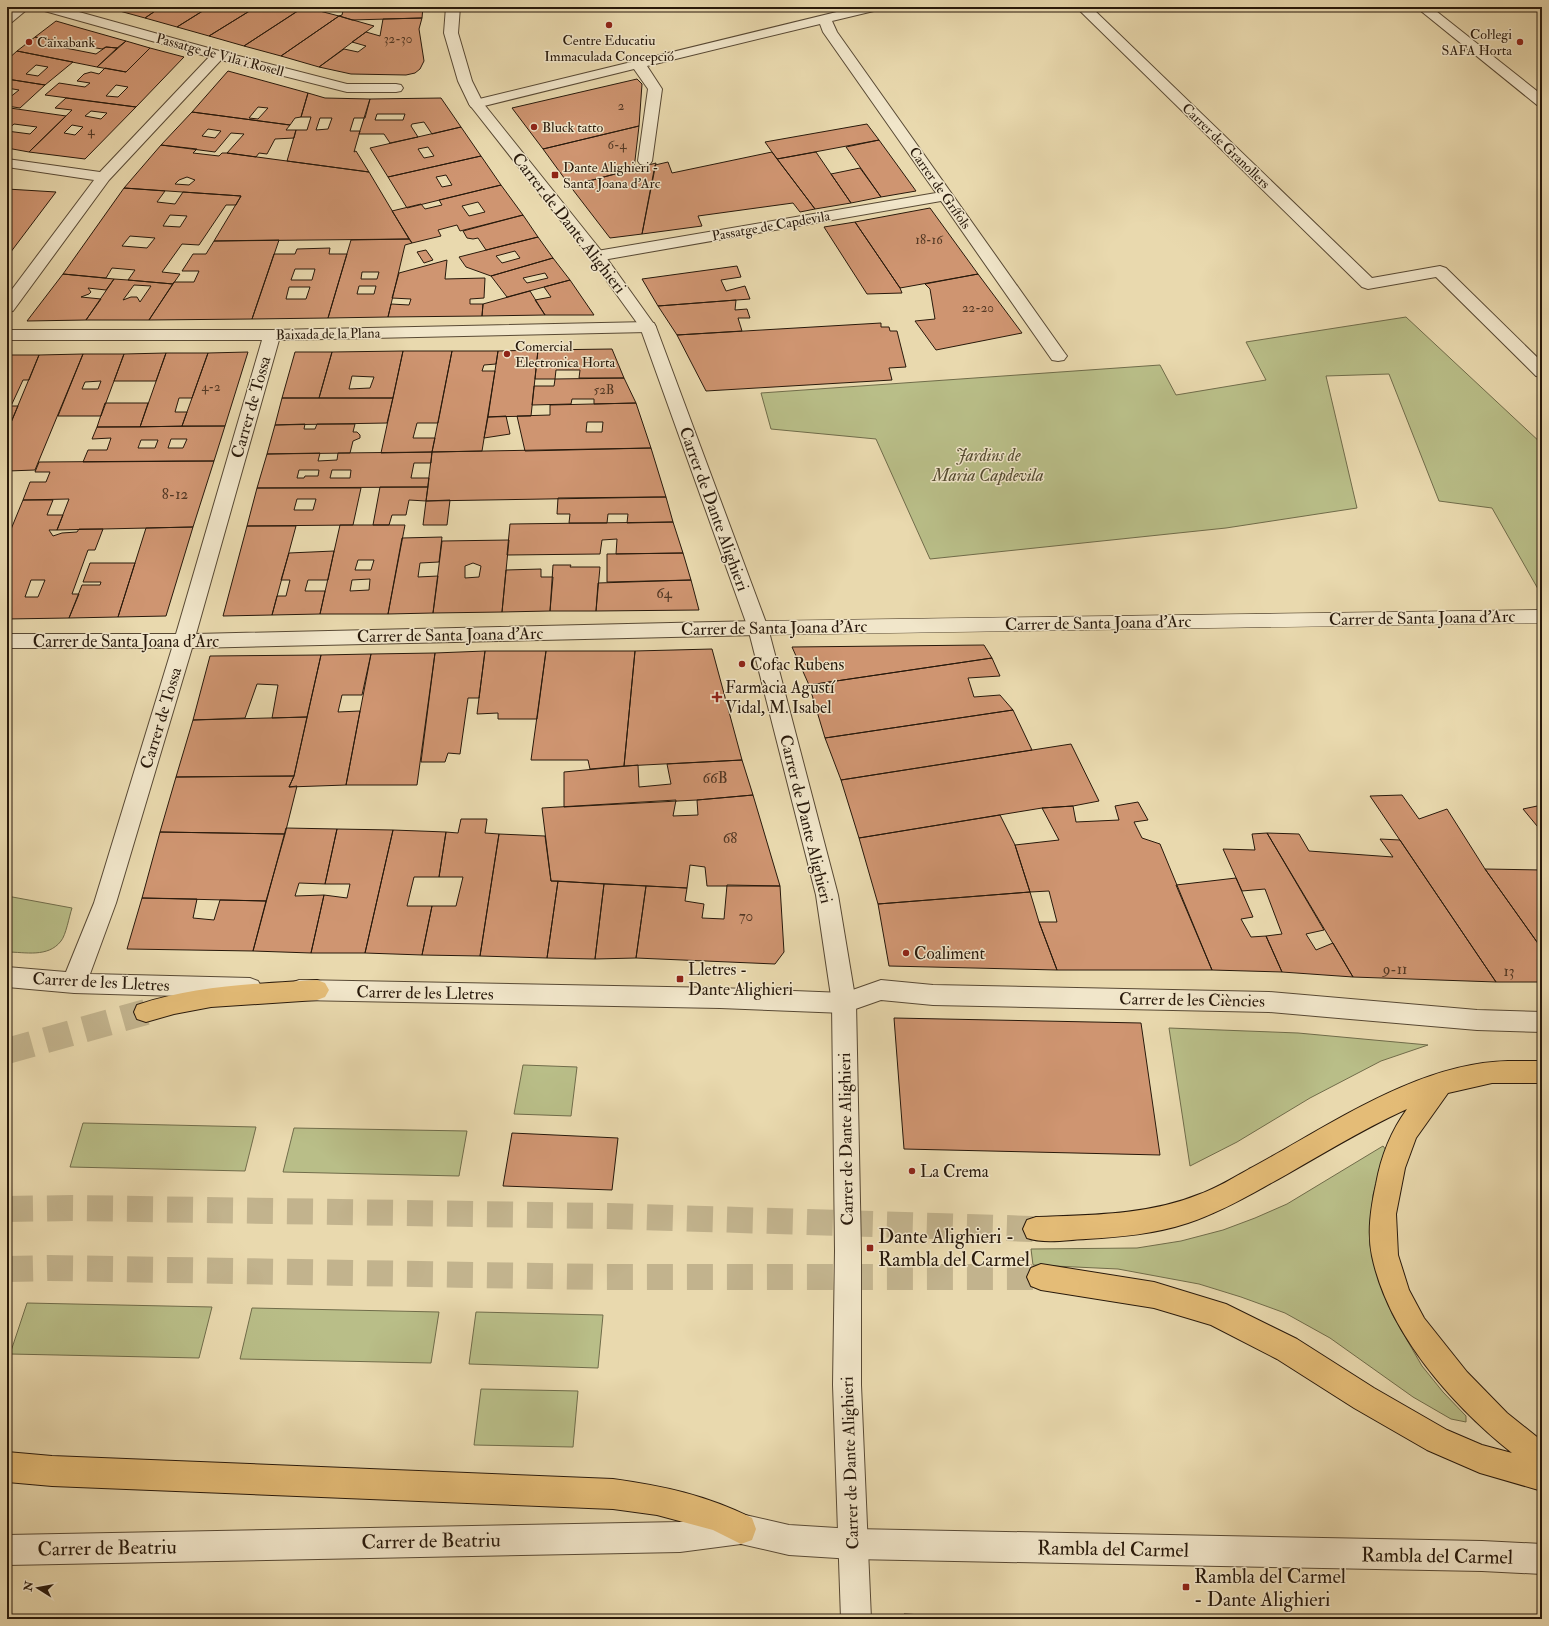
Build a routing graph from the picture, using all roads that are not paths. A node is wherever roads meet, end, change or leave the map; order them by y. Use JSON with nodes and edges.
{"nodes":[{"id":1,"x":23,"y":7,"type":"edge"},
{"id":2,"x":46,"y":7,"type":"edge"},
{"id":3,"x":453,"y":7,"type":"edge"},
{"id":4,"x":873,"y":7,"type":"edge"},
{"id":5,"x":1083,"y":7,"type":"edge"},
{"id":6,"x":1423,"y":7,"type":"edge"},
{"id":7,"x":7,"y":19,"type":"edge"},
{"id":8,"x":824,"y":19,"type":"junction"},
{"id":9,"x":218,"y":56,"type":"junction"},
{"id":10,"x":638,"y":65,"type":"junction"},
{"id":11,"x":396,"y":88,"type":"dead end"},
{"id":12,"x":1542,"y":102,"type":"edge"},
{"id":13,"x":476,"y":104,"type":"junction"},
{"id":14,"x":645,"y":161,"type":"dead end"},
{"id":15,"x":7,"y":163,"type":"edge"},
{"id":16,"x":104,"y":177,"type":"junction"},
{"id":17,"x":946,"y":196,"type":"junction"},
{"id":18,"x":597,"y":256,"type":"junction"},
{"id":19,"x":7,"y":307,"type":"edge"},
{"id":20,"x":648,"y":327,"type":"junction"},
{"id":21,"x":7,"y":334,"type":"edge"},
{"id":22,"x":272,"y":335,"type":"junction"},
{"id":23,"x":1058,"y":356,"type":"dead end"},
{"id":24,"x":1542,"y":372,"type":"edge"},
{"id":25,"x":1541,"y":616,"type":"dead end"},
{"id":26,"x":758,"y":628,"type":"junction"},
{"id":27,"x":7,"y":641,"type":"edge"},
{"id":28,"x":184,"y":642,"type":"junction"},
{"id":29,"x":7,"y":977,"type":"edge"},
{"id":30,"x":74,"y":983,"type":"junction"},
{"id":31,"x":317,"y":990,"type":"junction"},
{"id":32,"x":844,"y":1003,"type":"junction"},
{"id":33,"x":146,"y":1012,"type":"tunnel mouth"},
{"id":34,"x":1542,"y":1022,"type":"edge"},
{"id":35,"x":1542,"y":1072,"type":"edge"},
{"id":36,"x":1440,"y":1084,"type":"junction"},
{"id":37,"x":1036,"y":1229,"type":"tunnel mouth"},
{"id":38,"x":1041,"y":1276,"type":"tunnel mouth"},
{"id":39,"x":1542,"y":1459,"type":"edge"},
{"id":40,"x":7,"y":1466,"type":"edge"},
{"id":41,"x":1542,"y":1476,"type":"edge"},
{"id":42,"x":741,"y":1529,"type":"junction"},
{"id":43,"x":853,"y":1544,"type":"junction"},
{"id":44,"x":7,"y":1550,"type":"edge"},
{"id":45,"x":1542,"y":1559,"type":"edge"},
{"id":46,"x":856,"y":1619,"type":"edge"}],
"edges":[{"from":1,"to":7,"type":"street"},
{"from":2,"to":9,"type":"street","name":"Passatge de Vila i Rosell"},
{"from":3,"to":13,"type":"street","name":"Carrer de Dante Alighieri"},
{"from":4,"to":8,"type":"street"},
{"from":5,"to":24,"type":"street","name":"Carrer de Granollers"},
{"from":6,"to":12,"type":"street"},
{"from":8,"to":10,"type":"street"},
{"from":8,"to":17,"type":"street","name":"Carrer de Grífols"},
{"from":9,"to":11,"type":"street","name":"Passatge de Vila i Rosell"},
{"from":9,"to":16,"type":"street"},
{"from":10,"to":13,"type":"street"},
{"from":10,"to":14,"type":"street"},
{"from":13,"to":18,"type":"street","name":"Carrer de Dante Alighieri"},
{"from":15,"to":16,"type":"street"},
{"from":16,"to":19,"type":"street"},
{"from":17,"to":18,"type":"street","name":"Passatge de Capdevila"},
{"from":17,"to":23,"type":"street","name":"Carrer de Grífols"},
{"from":18,"to":20,"type":"street","name":"Carrer de Dante Alighieri"},
{"from":20,"to":22,"type":"street","name":"Baixada de la Plana"},
{"from":20,"to":26,"type":"street","name":"Carrer de Dante Alighieri"},
{"from":21,"to":22,"type":"street","name":"Baixada de la Plana"},
{"from":22,"to":28,"type":"street","name":"Carrer de Tossa"},
{"from":25,"to":26,"type":"lane","name":"Carrer de Santa Joana d'Arc"},
{"from":26,"to":28,"type":"street","name":"Carrer de Santa Joana d'Arc"},
{"from":26,"to":32,"type":"street","name":"Carrer de Dante Alighieri"},
{"from":27,"to":28,"type":"street","name":"Carrer de Santa Joana d'Arc"},
{"from":28,"to":30,"type":"street","name":"Carrer de Tossa"},
{"from":29,"to":30,"type":"street","name":"Carrer de les Lletres"},
{"from":30,"to":31,"type":"street","name":"Carrer de les Lletres"},
{"from":31,"to":32,"type":"street","name":"Carrer de les Lletres"},
{"from":31,"to":33,"type":"main road"},
{"from":32,"to":34,"type":"street","name":"Carrer de les Ciències"},
{"from":32,"to":43,"type":"street","name":"Carrer de Dante Alighieri"},
{"from":35,"to":36,"type":"main road"},
{"from":36,"to":37,"type":"main road"},
{"from":36,"to":39,"type":"main road"},
{"from":38,"to":41,"type":"main road"},
{"from":40,"to":42,"type":"main road"},
{"from":42,"to":43,"type":"street","name":"Carrer de Beatriu"},
{"from":42,"to":44,"type":"street","name":"Carrer de Beatriu"},
{"from":43,"to":45,"type":"street","name":"Rambla del Carmel"},
{"from":43,"to":46,"type":"street","name":"Carrer de Dante Alighieri"}]}
